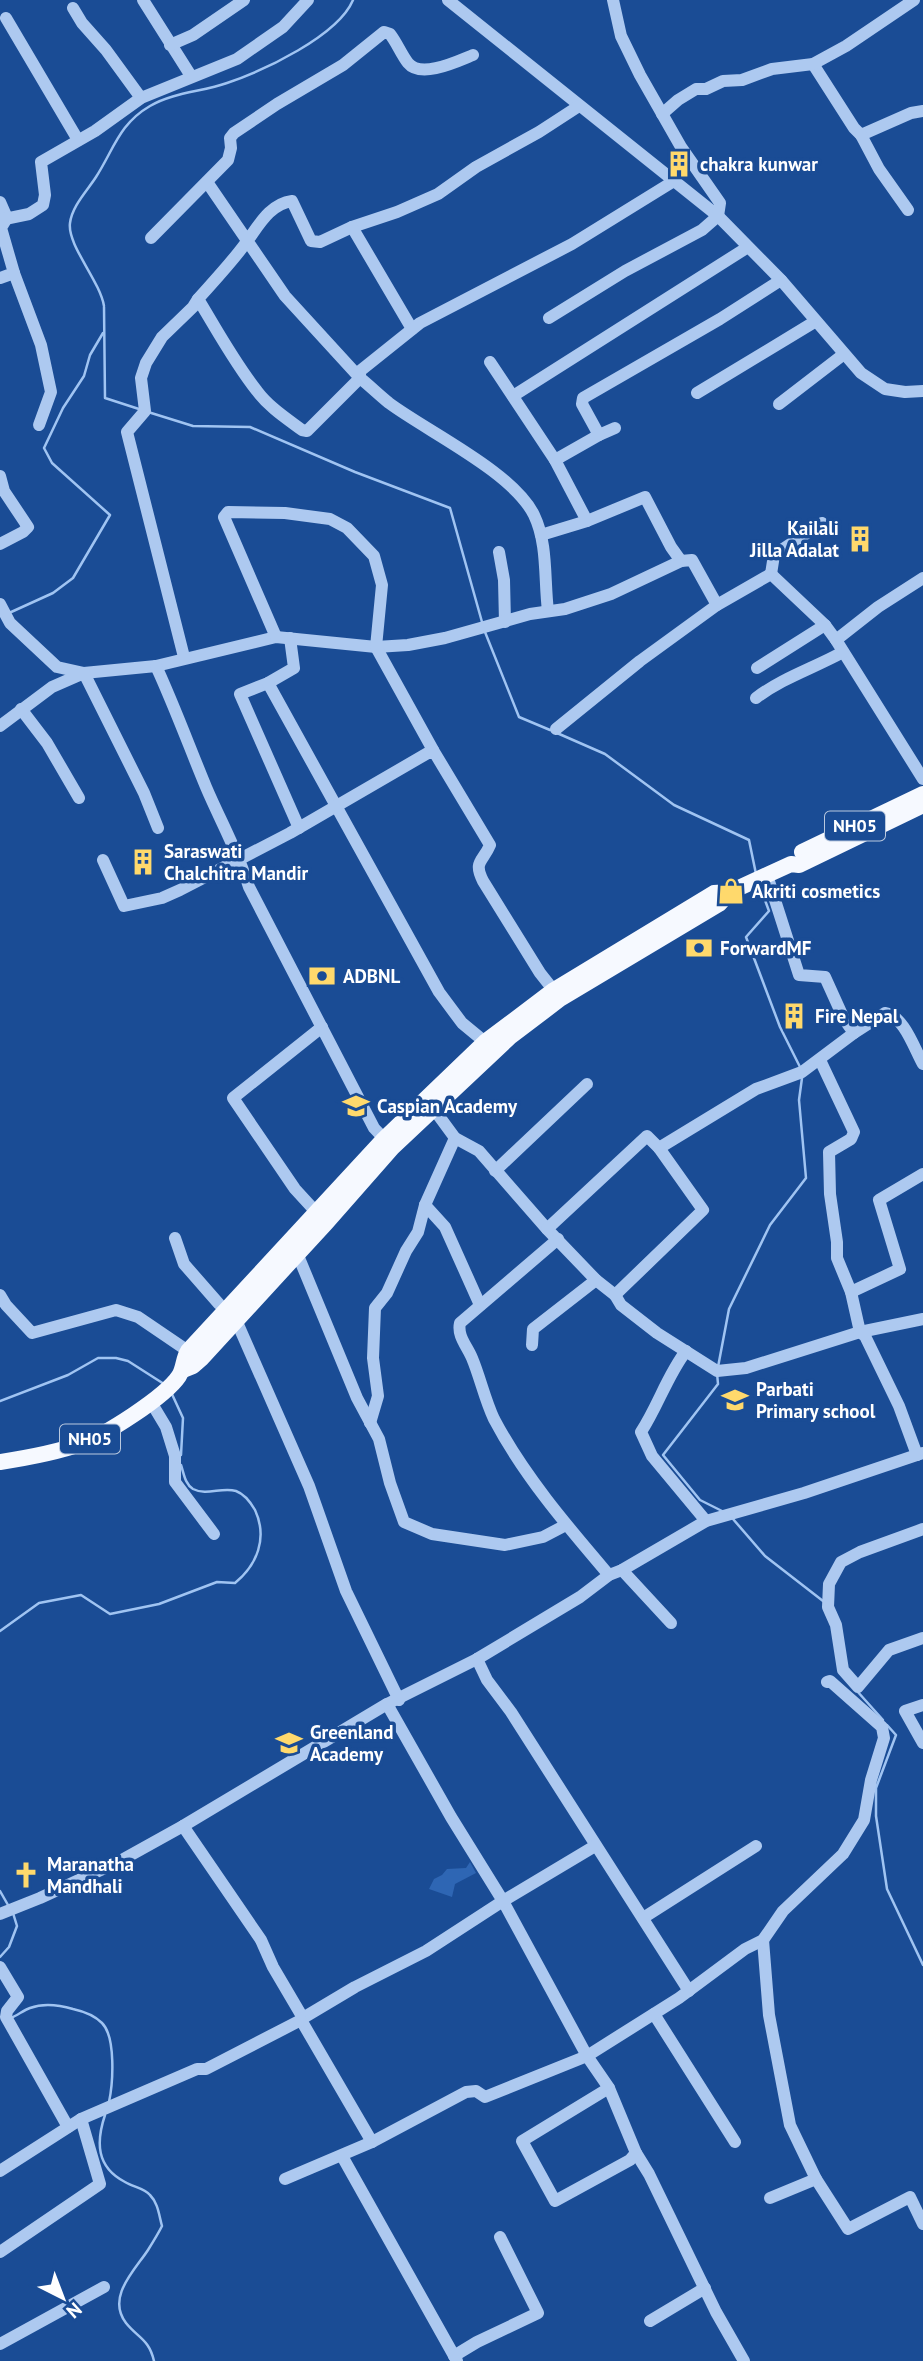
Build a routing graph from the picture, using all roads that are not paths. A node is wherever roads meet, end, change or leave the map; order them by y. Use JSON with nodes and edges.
{"nodes":[{"id":1,"x":143,"y":0,"type":"edge"},
{"id":2,"x":244,"y":0,"type":"edge"},
{"id":3,"x":308,"y":0,"type":"edge"},
{"id":4,"x":448,"y":0,"type":"edge"},
{"id":5,"x":613,"y":0,"type":"edge"},
{"id":6,"x":914,"y":0,"type":"edge"},
{"id":7,"x":73,"y":8,"type":"dead end"},
{"id":8,"x":6,"y":18,"type":"dead end"},
{"id":9,"x":170,"y":45,"type":"junction"},
{"id":10,"x":473,"y":55,"type":"dead end"},
{"id":11,"x":813,"y":64,"type":"junction"},
{"id":12,"x":191,"y":76,"type":"junction"},
{"id":13,"x":141,"y":98,"type":"junction"},
{"id":14,"x":579,"y":106,"type":"junction"},
{"id":15,"x":923,"y":111,"type":"edge"},
{"id":16,"x":662,"y":114,"type":"junction"},
{"id":17,"x":860,"y":135,"type":"junction"},
{"id":18,"x":78,"y":140,"type":"junction"},
{"id":19,"x":674,"y":181,"type":"junction"},
{"id":20,"x":207,"y":182,"type":"junction"},
{"id":21,"x":0,"y":202,"type":"edge"},
{"id":22,"x":908,"y":210,"type":"dead end"},
{"id":23,"x":718,"y":216,"type":"junction"},
{"id":24,"x":4,"y":219,"type":"edge"},
{"id":25,"x":352,"y":227,"type":"junction"},
{"id":26,"x":151,"y":238,"type":"dead end"},
{"id":27,"x":247,"y":241,"type":"junction"},
{"id":28,"x":748,"y":247,"type":"junction"},
{"id":29,"x":14,"y":273,"type":"junction"},
{"id":30,"x":0,"y":278,"type":"edge"},
{"id":31,"x":780,"y":280,"type":"junction"},
{"id":32,"x":198,"y":299,"type":"junction"},
{"id":33,"x":549,"y":318,"type":"dead end"},
{"id":34,"x":816,"y":321,"type":"junction"},
{"id":35,"x":412,"y":329,"type":"junction"},
{"id":36,"x":844,"y":354,"type":"junction"},
{"id":37,"x":491,"y":362,"type":"dead end"},
{"id":38,"x":360,"y":378,"type":"junction"},
{"id":39,"x":923,"y":391,"type":"edge"},
{"id":40,"x":697,"y":393,"type":"dead end"},
{"id":41,"x":513,"y":396,"type":"junction"},
{"id":42,"x":779,"y":404,"type":"dead end"},
{"id":43,"x":38,"y":425,"type":"dead end"},
{"id":44,"x":615,"y":428,"type":"dead end"},
{"id":45,"x":600,"y":435,"type":"junction"},
{"id":46,"x":555,"y":460,"type":"junction"},
{"id":47,"x":0,"y":476,"type":"edge"},
{"id":48,"x":587,"y":522,"type":"junction"},
{"id":49,"x":822,"y":523,"type":"dead end"},
{"id":50,"x":541,"y":535,"type":"junction"},
{"id":51,"x":0,"y":544,"type":"edge"},
{"id":52,"x":499,"y":552,"type":"dead end"},
{"id":53,"x":681,"y":561,"type":"junction"},
{"id":54,"x":771,"y":574,"type":"junction"},
{"id":55,"x":923,"y":578,"type":"edge"},
{"id":56,"x":0,"y":604,"type":"edge"},
{"id":57,"x":717,"y":605,"type":"junction"},
{"id":58,"x":548,"y":611,"type":"junction"},
{"id":59,"x":505,"y":622,"type":"junction"},
{"id":60,"x":825,"y":625,"type":"junction"},
{"id":61,"x":283,"y":638,"type":"junction"},
{"id":62,"x":836,"y":640,"type":"junction"},
{"id":63,"x":376,"y":647,"type":"junction"},
{"id":64,"x":843,"y":652,"type":"junction"},
{"id":65,"x":184,"y":657,"type":"junction"},
{"id":66,"x":156,"y":666,"type":"junction"},
{"id":67,"x":757,"y":668,"type":"dead end"},
{"id":68,"x":84,"y":673,"type":"junction"},
{"id":69,"x":268,"y":683,"type":"junction"},
{"id":70,"x":756,"y":698,"type":"dead end"},
{"id":71,"x":21,"y":709,"type":"junction"},
{"id":72,"x":0,"y":726,"type":"edge"},
{"id":73,"x":556,"y":729,"type":"dead end"},
{"id":74,"x":433,"y":750,"type":"junction"},
{"id":75,"x":923,"y":779,"type":"edge"},
{"id":76,"x":923,"y":794,"type":"edge"},
{"id":77,"x":79,"y":799,"type":"dead end"},
{"id":78,"x":923,"y":805,"type":"edge"},
{"id":79,"x":336,"y":806,"type":"junction"},
{"id":80,"x":158,"y":828,"type":"dead end"},
{"id":81,"x":299,"y":828,"type":"junction"},
{"id":82,"x":240,"y":858,"type":"junction"},
{"id":83,"x":103,"y":860,"type":"dead end"},
{"id":84,"x":791,"y":864,"type":"junction"},
{"id":85,"x":765,"y":876,"type":"junction"},
{"id":86,"x":557,"y":995,"type":"junction"},
{"id":87,"x":322,"y":1027,"type":"junction"},
{"id":88,"x":854,"y":1034,"type":"junction"},
{"id":89,"x":485,"y":1042,"type":"junction"},
{"id":90,"x":820,"y":1059,"type":"junction"},
{"id":91,"x":923,"y":1063,"type":"edge"},
{"id":92,"x":587,"y":1084,"type":"dead end"},
{"id":93,"x":433,"y":1108,"type":"junction"},
{"id":94,"x":455,"y":1138,"type":"junction"},
{"id":95,"x":388,"y":1143,"type":"junction"},
{"id":96,"x":659,"y":1148,"type":"junction"},
{"id":97,"x":495,"y":1171,"type":"junction"},
{"id":98,"x":923,"y":1174,"type":"edge"},
{"id":99,"x":425,"y":1205,"type":"junction"},
{"id":100,"x":317,"y":1213,"type":"junction"},
{"id":101,"x":547,"y":1229,"type":"junction"},
{"id":102,"x":175,"y":1238,"type":"dead end"},
{"id":103,"x":558,"y":1239,"type":"junction"},
{"id":104,"x":297,"y":1253,"type":"junction"},
{"id":105,"x":596,"y":1280,"type":"junction"},
{"id":106,"x":851,"y":1292,"type":"junction"},
{"id":107,"x":0,"y":1295,"type":"edge"},
{"id":108,"x":615,"y":1296,"type":"junction"},
{"id":109,"x":480,"y":1305,"type":"junction"},
{"id":110,"x":232,"y":1315,"type":"junction"},
{"id":111,"x":923,"y":1319,"type":"edge"},
{"id":112,"x":860,"y":1332,"type":"junction"},
{"id":113,"x":532,"y":1345,"type":"dead end"},
{"id":114,"x":188,"y":1351,"type":"junction"},
{"id":115,"x":686,"y":1351,"type":"junction"},
{"id":116,"x":183,"y":1370,"type":"junction"},
{"id":117,"x":151,"y":1402,"type":"junction"},
{"id":118,"x":370,"y":1423,"type":"junction"},
{"id":119,"x":920,"y":1454,"type":"edge"},
{"id":120,"x":0,"y":1462,"type":"edge"},
{"id":121,"x":706,"y":1521,"type":"junction"},
{"id":122,"x":566,"y":1525,"type":"junction"},
{"id":123,"x":923,"y":1529,"type":"edge"},
{"id":124,"x":214,"y":1534,"type":"dead end"},
{"id":125,"x":616,"y":1573,"type":"junction"},
{"id":126,"x":671,"y":1623,"type":"dead end"},
{"id":127,"x":923,"y":1638,"type":"edge"},
{"id":128,"x":477,"y":1659,"type":"junction"},
{"id":129,"x":827,"y":1682,"type":"dead end"},
{"id":130,"x":393,"y":1702,"type":"junction"},
{"id":131,"x":923,"y":1705,"type":"edge"},
{"id":132,"x":923,"y":1743,"type":"edge"},
{"id":133,"x":183,"y":1826,"type":"junction"},
{"id":134,"x":595,"y":1846,"type":"junction"},
{"id":135,"x":756,"y":1846,"type":"dead end"},
{"id":136,"x":503,"y":1901,"type":"junction"},
{"id":137,"x":0,"y":1914,"type":"edge"},
{"id":138,"x":643,"y":1918,"type":"junction"},
{"id":139,"x":763,"y":1940,"type":"junction"},
{"id":140,"x":0,"y":1967,"type":"edge"},
{"id":141,"x":689,"y":1991,"type":"junction"},
{"id":142,"x":654,"y":2014,"type":"junction"},
{"id":143,"x":302,"y":2019,"type":"junction"},
{"id":144,"x":587,"y":2056,"type":"junction"},
{"id":145,"x":609,"y":2088,"type":"junction"},
{"id":146,"x":81,"y":2119,"type":"junction"},
{"id":147,"x":68,"y":2127,"type":"junction"},
{"id":148,"x":372,"y":2142,"type":"junction"},
{"id":149,"x":735,"y":2142,"type":"dead end"},
{"id":150,"x":636,"y":2153,"type":"junction"},
{"id":151,"x":342,"y":2156,"type":"junction"},
{"id":152,"x":0,"y":2171,"type":"edge"},
{"id":153,"x":285,"y":2179,"type":"dead end"},
{"id":154,"x":816,"y":2179,"type":"junction"},
{"id":155,"x":917,"y":2195,"type":"edge"},
{"id":156,"x":770,"y":2199,"type":"dead end"},
{"id":157,"x":923,"y":2224,"type":"edge"},
{"id":158,"x":500,"y":2238,"type":"dead end"},
{"id":159,"x":0,"y":2252,"type":"edge"},
{"id":160,"x":104,"y":2287,"type":"dead end"},
{"id":161,"x":705,"y":2288,"type":"junction"},
{"id":162,"x":650,"y":2321,"type":"dead end"},
{"id":163,"x":0,"y":2344,"type":"edge"},
{"id":164,"x":455,"y":2358,"type":"edge"},
{"id":165,"x":744,"y":2361,"type":"edge"}],
"edges":[{"from":1,"to":9,"type":"street"},
{"from":2,"to":9,"type":"street"},
{"from":3,"to":12,"type":"street"},
{"from":4,"to":14,"type":"street"},
{"from":5,"to":16,"type":"street"},
{"from":6,"to":11,"type":"street"},
{"from":7,"to":13,"type":"street"},
{"from":8,"to":18,"type":"street"},
{"from":9,"to":12,"type":"street"},
{"from":10,"to":20,"type":"street"},
{"from":11,"to":16,"type":"street"},
{"from":11,"to":17,"type":"street"},
{"from":12,"to":13,"type":"street"},
{"from":13,"to":18,"type":"street"},
{"from":14,"to":19,"type":"street"},
{"from":14,"to":25,"type":"street"},
{"from":15,"to":17,"type":"street"},
{"from":16,"to":23,"type":"street"},
{"from":17,"to":22,"type":"street"},
{"from":18,"to":24,"type":"street"},
{"from":19,"to":23,"type":"street"},
{"from":19,"to":35,"type":"street"},
{"from":20,"to":26,"type":"street"},
{"from":20,"to":27,"type":"street"},
{"from":21,"to":24,"type":"street"},
{"from":23,"to":28,"type":"street"},
{"from":23,"to":33,"type":"street"},
{"from":24,"to":29,"type":"street"},
{"from":25,"to":27,"type":"street"},
{"from":25,"to":35,"type":"street"},
{"from":27,"to":32,"type":"street"},
{"from":27,"to":38,"type":"street"},
{"from":28,"to":31,"type":"street"},
{"from":28,"to":41,"type":"street"},
{"from":29,"to":30,"type":"street"},
{"from":29,"to":43,"type":"street"},
{"from":31,"to":34,"type":"street"},
{"from":31,"to":45,"type":"street"},
{"from":32,"to":38,"type":"street"},
{"from":32,"to":65,"type":"street"},
{"from":34,"to":36,"type":"street"},
{"from":34,"to":40,"type":"street"},
{"from":35,"to":38,"type":"street"},
{"from":36,"to":39,"type":"street"},
{"from":36,"to":42,"type":"street"},
{"from":37,"to":41,"type":"street"},
{"from":38,"to":50,"type":"street"},
{"from":41,"to":46,"type":"street"},
{"from":44,"to":45,"type":"street"},
{"from":45,"to":46,"type":"street"},
{"from":46,"to":48,"type":"street"},
{"from":47,"to":51,"type":"street"},
{"from":48,"to":50,"type":"street"},
{"from":48,"to":53,"type":"street"},
{"from":49,"to":54,"type":"street"},
{"from":50,"to":58,"type":"street"},
{"from":52,"to":59,"type":"street"},
{"from":53,"to":57,"type":"street"},
{"from":53,"to":58,"type":"street"},
{"from":54,"to":57,"type":"street"},
{"from":54,"to":60,"type":"street"},
{"from":55,"to":62,"type":"street"},
{"from":56,"to":68,"type":"street"},
{"from":57,"to":73,"type":"street"},
{"from":58,"to":59,"type":"street"},
{"from":59,"to":63,"type":"street"},
{"from":60,"to":62,"type":"street"},
{"from":60,"to":67,"type":"street"},
{"from":61,"to":63,"type":"street"},
{"from":61,"to":63,"type":"street"},
{"from":61,"to":65,"type":"street"},
{"from":61,"to":69,"type":"street"},
{"from":62,"to":64,"type":"street"},
{"from":63,"to":74,"type":"street"},
{"from":64,"to":70,"type":"street"},
{"from":64,"to":75,"type":"street"},
{"from":65,"to":66,"type":"street"},
{"from":66,"to":68,"type":"street"},
{"from":66,"to":82,"type":"street"},
{"from":68,"to":71,"type":"street"},
{"from":68,"to":80,"type":"street"},
{"from":69,"to":79,"type":"street"},
{"from":69,"to":81,"type":"street"},
{"from":71,"to":72,"type":"street"},
{"from":71,"to":77,"type":"street"},
{"from":74,"to":79,"type":"street"},
{"from":74,"to":86,"type":"street"},
{"from":76,"to":84,"type":"main road","number":"NH05"},
{"from":78,"to":84,"type":"main road","number":"NH05"},
{"from":79,"to":81,"type":"street"},
{"from":79,"to":89,"type":"street"},
{"from":81,"to":82,"type":"street"},
{"from":82,"to":83,"type":"street"},
{"from":82,"to":87,"type":"street"},
{"from":84,"to":85,"type":"main road","number":"NH05"},
{"from":85,"to":86,"type":"main road","number":"NH05"},
{"from":85,"to":88,"type":"street"},
{"from":86,"to":89,"type":"main road","number":"NH05"},
{"from":86,"to":93,"type":"main road","number":"NH05"},
{"from":87,"to":95,"type":"street"},
{"from":87,"to":100,"type":"street"},
{"from":88,"to":90,"type":"street"},
{"from":88,"to":91,"type":"street"},
{"from":89,"to":95,"type":"main road","number":"NH05"},
{"from":90,"to":96,"type":"street"},
{"from":90,"to":106,"type":"street"},
{"from":92,"to":97,"type":"street"},
{"from":93,"to":94,"type":"street"},
{"from":93,"to":95,"type":"main road","number":"NH05"},
{"from":94,"to":97,"type":"street"},
{"from":94,"to":99,"type":"street"},
{"from":95,"to":100,"type":"main road","number":"NH05"},
{"from":95,"to":104,"type":"main road","number":"NH05"},
{"from":96,"to":101,"type":"street"},
{"from":96,"to":108,"type":"street"},
{"from":97,"to":101,"type":"street"},
{"from":98,"to":106,"type":"street"},
{"from":99,"to":109,"type":"street"},
{"from":99,"to":118,"type":"street"},
{"from":100,"to":110,"type":"main road","number":"NH05"},
{"from":101,"to":103,"type":"street"},
{"from":102,"to":110,"type":"street"},
{"from":103,"to":105,"type":"street"},
{"from":103,"to":109,"type":"street"},
{"from":104,"to":110,"type":"main road","number":"NH05"},
{"from":104,"to":118,"type":"street"},
{"from":105,"to":108,"type":"street"},
{"from":105,"to":113,"type":"street"},
{"from":106,"to":112,"type":"street"},
{"from":107,"to":114,"type":"street"},
{"from":108,"to":115,"type":"street"},
{"from":109,"to":122,"type":"street"},
{"from":110,"to":114,"type":"main road","number":"NH05"},
{"from":110,"to":116,"type":"main road","number":"NH05"},
{"from":110,"to":130,"type":"street"},
{"from":111,"to":112,"type":"street"},
{"from":112,"to":115,"type":"street"},
{"from":112,"to":119,"type":"street"},
{"from":114,"to":116,"type":"main road","number":"NH05"},
{"from":115,"to":121,"type":"street"},
{"from":116,"to":117,"type":"main road","number":"NH05"},
{"from":117,"to":120,"type":"main road","number":"NH05"},
{"from":117,"to":124,"type":"street"},
{"from":118,"to":122,"type":"street"},
{"from":119,"to":121,"type":"street"},
{"from":121,"to":125,"type":"street"},
{"from":122,"to":125,"type":"street"},
{"from":123,"to":127,"type":"street"},
{"from":125,"to":126,"type":"street"},
{"from":125,"to":128,"type":"street"},
{"from":128,"to":130,"type":"street"},
{"from":128,"to":134,"type":"street"},
{"from":129,"to":139,"type":"street"},
{"from":130,"to":133,"type":"street"},
{"from":130,"to":136,"type":"street"},
{"from":131,"to":132,"type":"street"},
{"from":133,"to":137,"type":"street"},
{"from":133,"to":143,"type":"street"},
{"from":134,"to":136,"type":"street"},
{"from":134,"to":138,"type":"street"},
{"from":135,"to":138,"type":"street"},
{"from":136,"to":143,"type":"street"},
{"from":136,"to":144,"type":"street"},
{"from":138,"to":141,"type":"street"},
{"from":139,"to":141,"type":"street"},
{"from":139,"to":154,"type":"street"},
{"from":140,"to":147,"type":"street"},
{"from":141,"to":142,"type":"street"},
{"from":142,"to":144,"type":"street"},
{"from":142,"to":149,"type":"street"},
{"from":143,"to":146,"type":"street"},
{"from":143,"to":148,"type":"street"},
{"from":144,"to":145,"type":"street"},
{"from":144,"to":148,"type":"street"},
{"from":145,"to":150,"type":"street"},
{"from":145,"to":150,"type":"street"},
{"from":146,"to":147,"type":"street"},
{"from":146,"to":159,"type":"street"},
{"from":147,"to":152,"type":"street"},
{"from":148,"to":151,"type":"street"},
{"from":150,"to":161,"type":"street"},
{"from":151,"to":153,"type":"street"},
{"from":151,"to":164,"type":"street"},
{"from":154,"to":155,"type":"street"},
{"from":154,"to":156,"type":"street"},
{"from":155,"to":157,"type":"street"},
{"from":158,"to":164,"type":"street"},
{"from":160,"to":163,"type":"street"},
{"from":161,"to":162,"type":"street"},
{"from":161,"to":165,"type":"street"}]}
